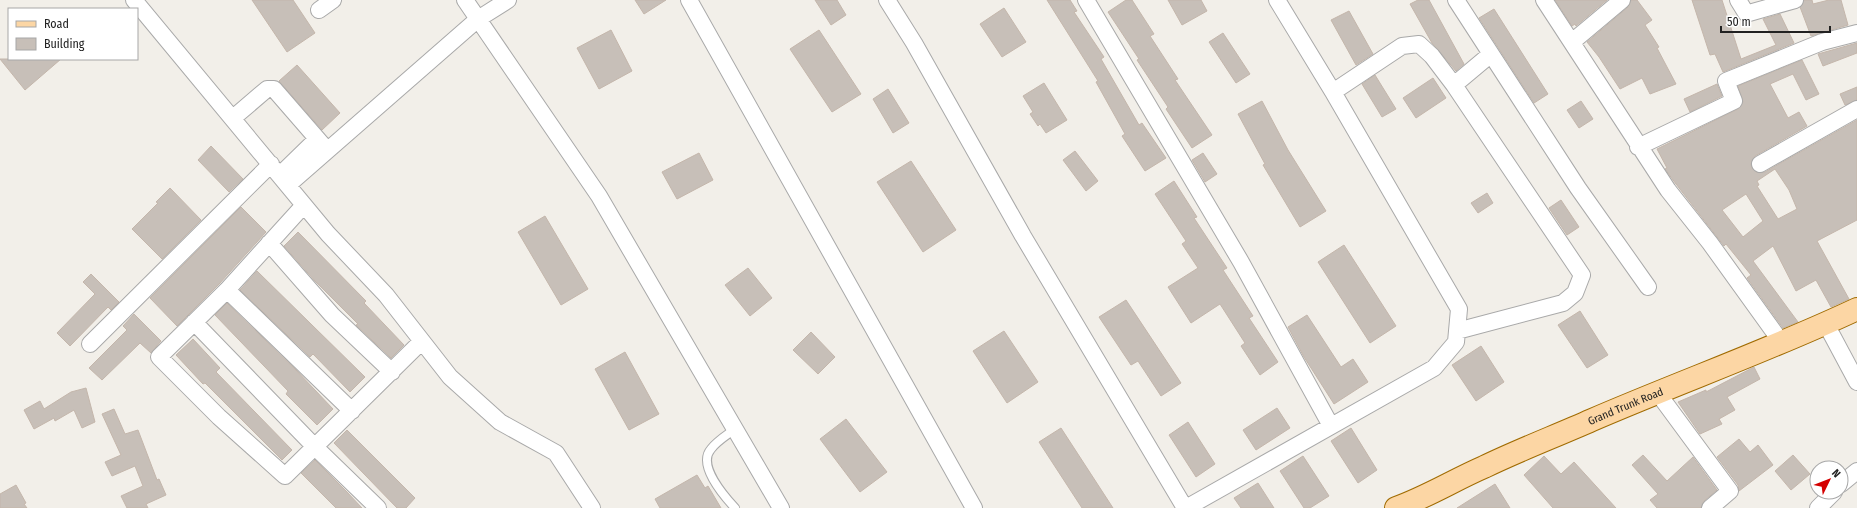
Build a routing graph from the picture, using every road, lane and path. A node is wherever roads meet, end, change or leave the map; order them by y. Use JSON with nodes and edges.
{"nodes":[{"id":1,"x":134,"y":0,"type":"edge"},
{"id":2,"x":333,"y":0,"type":"edge"},
{"id":3,"x":465,"y":0,"type":"edge"},
{"id":4,"x":508,"y":0,"type":"edge"},
{"id":5,"x":689,"y":0,"type":"edge"},
{"id":6,"x":887,"y":0,"type":"edge"},
{"id":7,"x":1086,"y":0,"type":"edge"},
{"id":8,"x":1277,"y":0,"type":"edge"},
{"id":9,"x":1544,"y":0,"type":"edge"},
{"id":10,"x":1622,"y":0,"type":"edge"},
{"id":11,"x":1738,"y":0,"type":"edge"},
{"id":12,"x":1795,"y":0,"type":"edge"},
{"id":13,"x":1462,"y":2,"type":"edge"},
{"id":14,"x":320,"y":10,"type":"dead end"},
{"id":15,"x":478,"y":19,"type":"junction"},
{"id":16,"x":1857,"y":34,"type":"edge"},
{"id":17,"x":1572,"y":42,"type":"junction"},
{"id":18,"x":1491,"y":54,"type":"junction"},
{"id":19,"x":1454,"y":85,"type":"junction"},
{"id":20,"x":1333,"y":92,"type":"junction"},
{"id":21,"x":1857,"y":109,"type":"edge"},
{"id":22,"x":232,"y":118,"type":"junction"},
{"id":23,"x":322,"y":145,"type":"junction"},
{"id":24,"x":1638,"y":146,"type":"junction"},
{"id":25,"x":1760,"y":164,"type":"dead end"},
{"id":26,"x":279,"y":175,"type":"junction"},
{"id":27,"x":304,"y":205,"type":"junction"},
{"id":28,"x":270,"y":243,"type":"junction"},
{"id":29,"x":1648,"y":287,"type":"dead end"},
{"id":30,"x":227,"y":290,"type":"junction"},
{"id":31,"x":1857,"y":309,"type":"edge"},
{"id":32,"x":194,"y":322,"type":"junction"},
{"id":33,"x":1826,"y":324,"type":"junction"},
{"id":34,"x":1457,"y":331,"type":"junction"},
{"id":35,"x":422,"y":341,"type":"junction"},
{"id":36,"x":1782,"y":343,"type":"junction"},
{"id":37,"x":90,"y":344,"type":"dead end"},
{"id":38,"x":392,"y":372,"type":"junction"},
{"id":39,"x":1857,"y":382,"type":"edge"},
{"id":40,"x":1658,"y":392,"type":"junction"},
{"id":41,"x":352,"y":411,"type":"junction"},
{"id":42,"x":1331,"y":426,"type":"junction"},
{"id":43,"x":735,"y":429,"type":"junction"},
{"id":44,"x":315,"y":447,"type":"junction"},
{"id":45,"x":1857,"y":471,"type":"edge"},
{"id":46,"x":1849,"y":478,"type":"edge"},
{"id":47,"x":1826,"y":500,"type":"edge"},
{"id":48,"x":1409,"y":506,"type":"edge"},
{"id":49,"x":779,"y":507,"type":"edge"},
{"id":50,"x":378,"y":508,"type":"edge"},
{"id":51,"x":592,"y":508,"type":"edge"},
{"id":52,"x":735,"y":508,"type":"edge"},
{"id":53,"x":974,"y":508,"type":"edge"},
{"id":54,"x":1185,"y":508,"type":"edge"},
{"id":55,"x":1710,"y":508,"type":"edge"},
{"id":56,"x":1818,"y":508,"type":"edge"}],
"edges":[{"from":1,"to":22,"type":"street"},
{"from":2,"to":14,"type":"street"},
{"from":3,"to":15,"type":"street"},
{"from":4,"to":15,"type":"street"},
{"from":5,"to":53,"type":"street"},
{"from":6,"to":54,"type":"street"},
{"from":7,"to":42,"type":"street"},
{"from":8,"to":20,"type":"street"},
{"from":9,"to":17,"type":"street"},
{"from":10,"to":17,"type":"street"},
{"from":11,"to":12,"type":"street"},
{"from":13,"to":18,"type":"street"},
{"from":15,"to":23,"type":"street"},
{"from":15,"to":43,"type":"street"},
{"from":16,"to":24,"type":"street"},
{"from":17,"to":24,"type":"street"},
{"from":18,"to":19,"type":"street"},
{"from":18,"to":29,"type":"street"},
{"from":19,"to":20,"type":"street"},
{"from":19,"to":34,"type":"street"},
{"from":20,"to":34,"type":"street"},
{"from":21,"to":25,"type":"street"},
{"from":22,"to":23,"type":"street"},
{"from":22,"to":26,"type":"street"},
{"from":23,"to":26,"type":"street"},
{"from":24,"to":36,"type":"street"},
{"from":26,"to":27,"type":"street"},
{"from":26,"to":37,"type":"street"},
{"from":27,"to":28,"type":"street"},
{"from":27,"to":35,"type":"street"},
{"from":28,"to":30,"type":"street"},
{"from":28,"to":38,"type":"street"},
{"from":30,"to":32,"type":"street"},
{"from":30,"to":41,"type":"street"},
{"from":31,"to":33,"type":"main road","name":"Grand Trunk Road"},
{"from":32,"to":44,"type":"street"},
{"from":32,"to":44,"type":"street"},
{"from":33,"to":36,"type":"main road","name":"Grand Trunk Road"},
{"from":33,"to":39,"type":"street"},
{"from":34,"to":42,"type":"street"},
{"from":35,"to":38,"type":"street"},
{"from":35,"to":51,"type":"street"},
{"from":36,"to":40,"type":"main road","name":"Grand Trunk Road"},
{"from":38,"to":41,"type":"street"},
{"from":40,"to":48,"type":"main road","name":"Grand Trunk Road"},
{"from":40,"to":55,"type":"street"},
{"from":41,"to":44,"type":"street"},
{"from":42,"to":54,"type":"street"},
{"from":43,"to":49,"type":"street"},
{"from":43,"to":52,"type":"lane"},
{"from":44,"to":50,"type":"street"},
{"from":45,"to":46,"type":"street"},
{"from":47,"to":56,"type":"street"}]}
